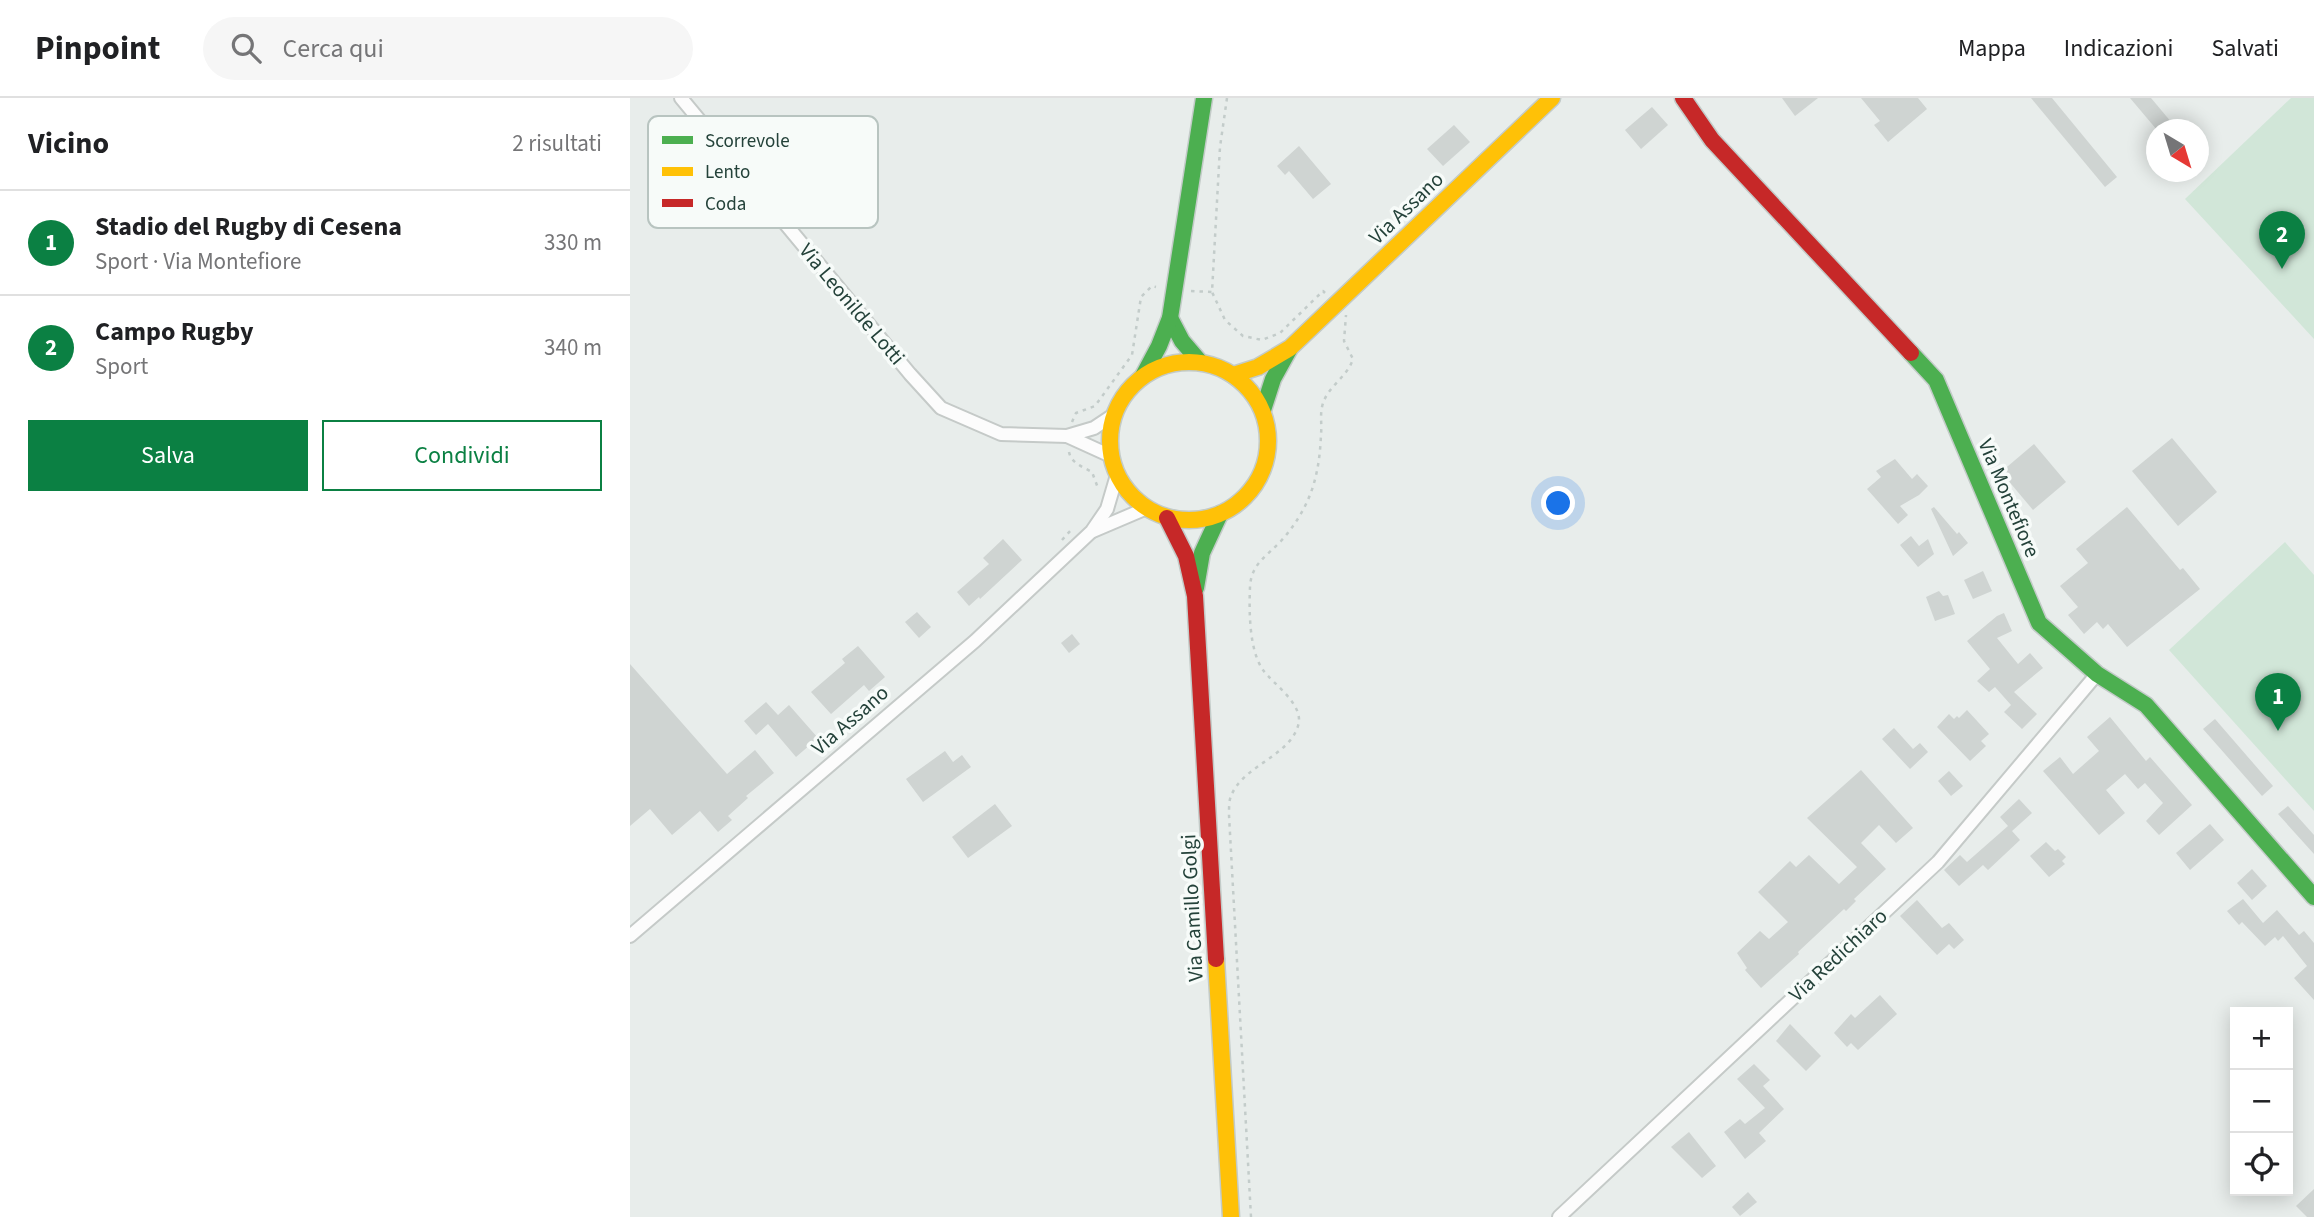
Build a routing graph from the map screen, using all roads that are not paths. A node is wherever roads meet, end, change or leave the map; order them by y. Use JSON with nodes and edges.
{"nodes":[{"id":1,"x":681,"y":98,"type":"edge"},
{"id":2,"x":1204,"y":98,"type":"edge"},
{"id":3,"x":1552,"y":98,"type":"edge"},
{"id":4,"x":1683,"y":98,"type":"edge"},
{"id":5,"x":696,"y":116,"type":"edge"},
{"id":6,"x":789,"y":228,"type":"edge"},
{"id":7,"x":1170,"y":318,"type":"junction"},
{"id":8,"x":1290,"y":348,"type":"junction"},
{"id":9,"x":1200,"y":362,"type":"junction"},
{"id":10,"x":1233,"y":375,"type":"junction"},
{"id":11,"x":1143,"y":376,"type":"junction"},
{"id":12,"x":1263,"y":410,"type":"junction"},
{"id":13,"x":1115,"y":414,"type":"junction"},
{"id":14,"x":1067,"y":436,"type":"junction"},
{"id":15,"x":1111,"y":456,"type":"junction"},
{"id":16,"x":1117,"y":475,"type":"junction"},
{"id":17,"x":1147,"y":508,"type":"junction"},
{"id":18,"x":1220,"y":514,"type":"junction"},
{"id":19,"x":1167,"y":517,"type":"junction"},
{"id":20,"x":1092,"y":531,"type":"junction"},
{"id":21,"x":1195,"y":596,"type":"junction"},
{"id":22,"x":2097,"y":674,"type":"junction"},
{"id":23,"x":2314,"y":897,"type":"edge"},
{"id":24,"x":630,"y":936,"type":"edge"},
{"id":25,"x":1231,"y":1217,"type":"edge"},
{"id":26,"x":1559,"y":1217,"type":"edge"}],
"edges":[{"from":1,"to":5,"type":"street","name":"Via Leonilde Lotti"},
{"from":2,"to":7,"type":"main road"},
{"from":3,"to":8,"type":"main road","name":"Via Assano"},
{"from":4,"to":22,"type":"main road","name":"Via Montefiore"},
{"from":6,"to":14,"type":"street","name":"Via Leonilde Lotti"},
{"from":7,"to":9,"type":"main road"},
{"from":7,"to":11,"type":"main road"},
{"from":8,"to":10,"type":"main road","name":"Via Assano"},
{"from":8,"to":12,"type":"main road","name":"Via Assano"},
{"from":9,"to":10,"type":"main road"},
{"from":9,"to":11,"type":"main road"},
{"from":10,"to":12,"type":"main road"},
{"from":11,"to":13,"type":"main road"},
{"from":12,"to":18,"type":"main road"},
{"from":13,"to":14,"type":"street","name":"Via Leonilde Lotti"},
{"from":13,"to":15,"type":"main road"},
{"from":14,"to":15,"type":"street","name":"Via Leonilde Lotti"},
{"from":15,"to":16,"type":"main road"},
{"from":16,"to":17,"type":"main road"},
{"from":16,"to":20,"type":"street","name":"Via Assano"},
{"from":17,"to":19,"type":"main road"},
{"from":17,"to":20,"type":"street","name":"Via Assano"},
{"from":18,"to":19,"type":"main road"},
{"from":18,"to":21,"type":"main road","name":"Via Camillo Golgi"},
{"from":19,"to":21,"type":"main road","name":"Via Camillo Golgi"},
{"from":20,"to":24,"type":"street","name":"Via Assano"},
{"from":21,"to":25,"type":"main road","name":"Via Camillo Golgi"},
{"from":22,"to":23,"type":"main road","name":"Via Montefiore"},
{"from":22,"to":26,"type":"street","name":"Via Redichiaro"}]}
